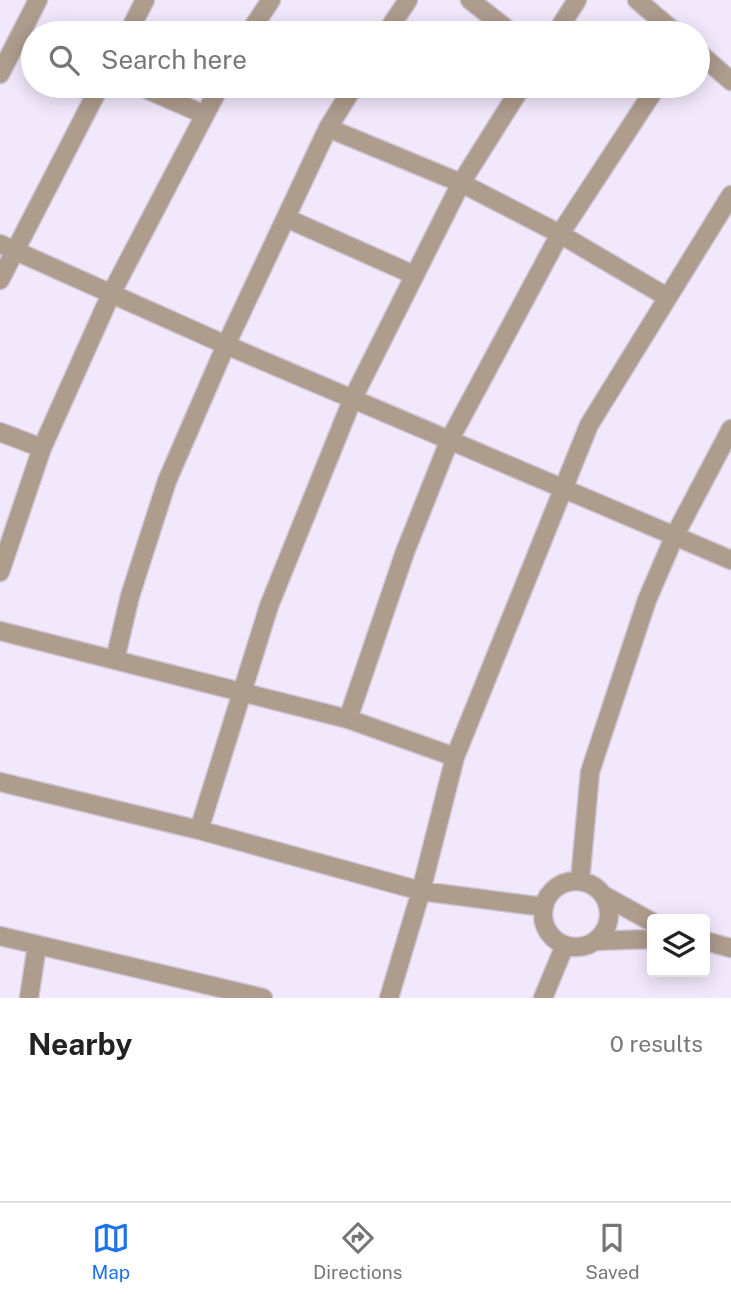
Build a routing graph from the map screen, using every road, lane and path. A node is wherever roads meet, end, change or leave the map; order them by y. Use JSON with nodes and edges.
{"nodes":[{"id":1,"x":38,"y":0,"type":"edge"},
{"id":2,"x":145,"y":0,"type":"edge"},
{"id":3,"x":271,"y":0,"type":"edge"},
{"id":4,"x":408,"y":0,"type":"edge"},
{"id":5,"x":470,"y":0,"type":"edge"},
{"id":6,"x":577,"y":0,"type":"edge"},
{"id":7,"x":637,"y":0,"type":"edge"},
{"id":8,"x":32,"y":21,"type":"edge"},
{"id":9,"x":134,"y":21,"type":"edge"},
{"id":10,"x":257,"y":21,"type":"edge"},
{"id":11,"x":394,"y":21,"type":"edge"},
{"id":12,"x":497,"y":21,"type":"edge"},
{"id":13,"x":564,"y":21,"type":"edge"},
{"id":14,"x":662,"y":21,"type":"edge"},
{"id":15,"x":21,"y":43,"type":"edge"},
{"id":16,"x":3,"y":63,"type":"edge"},
{"id":17,"x":710,"y":63,"type":"edge"},
{"id":18,"x":731,"y":81,"type":"edge"},
{"id":19,"x":93,"y":98,"type":"edge"},
{"id":20,"x":167,"y":98,"type":"edge"},
{"id":21,"x":213,"y":98,"type":"edge"},
{"id":22,"x":345,"y":98,"type":"edge"},
{"id":23,"x":514,"y":98,"type":"edge"},
{"id":24,"x":649,"y":98,"type":"edge"},
{"id":25,"x":204,"y":114,"type":"junction"},
{"id":26,"x":328,"y":128,"type":"junction"},
{"id":27,"x":461,"y":183,"type":"junction"},
{"id":28,"x":731,"y":195,"type":"edge"},
{"id":29,"x":286,"y":218,"type":"junction"},
{"id":30,"x":560,"y":234,"type":"junction"},
{"id":31,"x":7,"y":247,"type":"edge"},
{"id":32,"x":414,"y":275,"type":"junction"},
{"id":33,"x":0,"y":281,"type":"edge"},
{"id":34,"x":111,"y":295,"type":"junction"},
{"id":35,"x":667,"y":297,"type":"junction"},
{"id":36,"x":226,"y":345,"type":"junction"},
{"id":37,"x":353,"y":398,"type":"junction"},
{"id":38,"x":731,"y":429,"type":"edge"},
{"id":39,"x":0,"y":432,"type":"edge"},
{"id":40,"x":450,"y":439,"type":"junction"},
{"id":41,"x":42,"y":447,"type":"junction"},
{"id":42,"x":564,"y":488,"type":"junction"},
{"id":43,"x":675,"y":535,"type":"junction"},
{"id":44,"x":731,"y":560,"type":"edge"},
{"id":45,"x":0,"y":572,"type":"edge"},
{"id":46,"x":0,"y":631,"type":"edge"},
{"id":47,"x":115,"y":660,"type":"junction"},
{"id":48,"x":240,"y":691,"type":"junction"},
{"id":49,"x":348,"y":719,"type":"junction"},
{"id":50,"x":455,"y":757,"type":"junction"},
{"id":51,"x":0,"y":782,"type":"edge"},
{"id":52,"x":199,"y":830,"type":"junction"},
{"id":53,"x":580,"y":881,"type":"junction"},
{"id":54,"x":421,"y":891,"type":"junction"},
{"id":55,"x":603,"y":895,"type":"junction"},
{"id":56,"x":544,"y":907,"type":"junction"},
{"id":57,"x":647,"y":919,"type":"edge"},
{"id":58,"x":0,"y":936,"type":"edge"},
{"id":59,"x":647,"y":939,"type":"edge"},
{"id":60,"x":595,"y":941,"type":"junction"},
{"id":61,"x":710,"y":942,"type":"edge"},
{"id":62,"x":37,"y":945,"type":"junction"},
{"id":63,"x":565,"y":945,"type":"junction"},
{"id":64,"x":731,"y":948,"type":"edge"},
{"id":65,"x":29,"y":998,"type":"edge"},
{"id":66,"x":263,"y":998,"type":"edge"},
{"id":67,"x":389,"y":998,"type":"edge"},
{"id":68,"x":543,"y":998,"type":"edge"}],
"edges":[{"from":1,"to":8,"type":"street"},
{"from":2,"to":9,"type":"street"},
{"from":3,"to":10,"type":"street"},
{"from":4,"to":11,"type":"street"},
{"from":5,"to":12,"type":"street"},
{"from":6,"to":13,"type":"street"},
{"from":7,"to":14,"type":"street"},
{"from":15,"to":16,"type":"street"},
{"from":17,"to":18,"type":"street"},
{"from":19,"to":31,"type":"street"},
{"from":20,"to":25,"type":"street"},
{"from":21,"to":25,"type":"street"},
{"from":22,"to":26,"type":"street"},
{"from":23,"to":27,"type":"street"},
{"from":24,"to":30,"type":"street"},
{"from":25,"to":34,"type":"street"},
{"from":26,"to":27,"type":"street"},
{"from":26,"to":29,"type":"street"},
{"from":27,"to":30,"type":"street"},
{"from":27,"to":32,"type":"street"},
{"from":28,"to":35,"type":"street"},
{"from":29,"to":32,"type":"street"},
{"from":29,"to":36,"type":"street"},
{"from":30,"to":35,"type":"street"},
{"from":30,"to":40,"type":"street"},
{"from":31,"to":33,"type":"street"},
{"from":31,"to":34,"type":"street"},
{"from":32,"to":37,"type":"street"},
{"from":34,"to":36,"type":"street"},
{"from":34,"to":41,"type":"street"},
{"from":35,"to":42,"type":"street"},
{"from":36,"to":37,"type":"street"},
{"from":36,"to":47,"type":"street"},
{"from":37,"to":40,"type":"street"},
{"from":37,"to":48,"type":"street"},
{"from":38,"to":43,"type":"street"},
{"from":39,"to":41,"type":"street"},
{"from":40,"to":42,"type":"street"},
{"from":40,"to":49,"type":"street"},
{"from":41,"to":45,"type":"street"},
{"from":42,"to":43,"type":"street"},
{"from":42,"to":50,"type":"street"},
{"from":43,"to":44,"type":"street"},
{"from":43,"to":53,"type":"street"},
{"from":46,"to":47,"type":"street"},
{"from":47,"to":48,"type":"street"},
{"from":48,"to":49,"type":"street"},
{"from":48,"to":52,"type":"street"},
{"from":49,"to":50,"type":"street"},
{"from":50,"to":54,"type":"street"},
{"from":51,"to":52,"type":"street"},
{"from":52,"to":54,"type":"street"},
{"from":53,"to":55,"type":"street"},
{"from":53,"to":56,"type":"street"},
{"from":54,"to":56,"type":"street"},
{"from":54,"to":67,"type":"street"},
{"from":55,"to":57,"type":"street"},
{"from":55,"to":60,"type":"street"},
{"from":56,"to":63,"type":"street"},
{"from":58,"to":62,"type":"street"},
{"from":59,"to":60,"type":"street"},
{"from":60,"to":63,"type":"street"},
{"from":61,"to":64,"type":"street"},
{"from":62,"to":65,"type":"street"},
{"from":62,"to":66,"type":"street"},
{"from":63,"to":68,"type":"street"}]}
